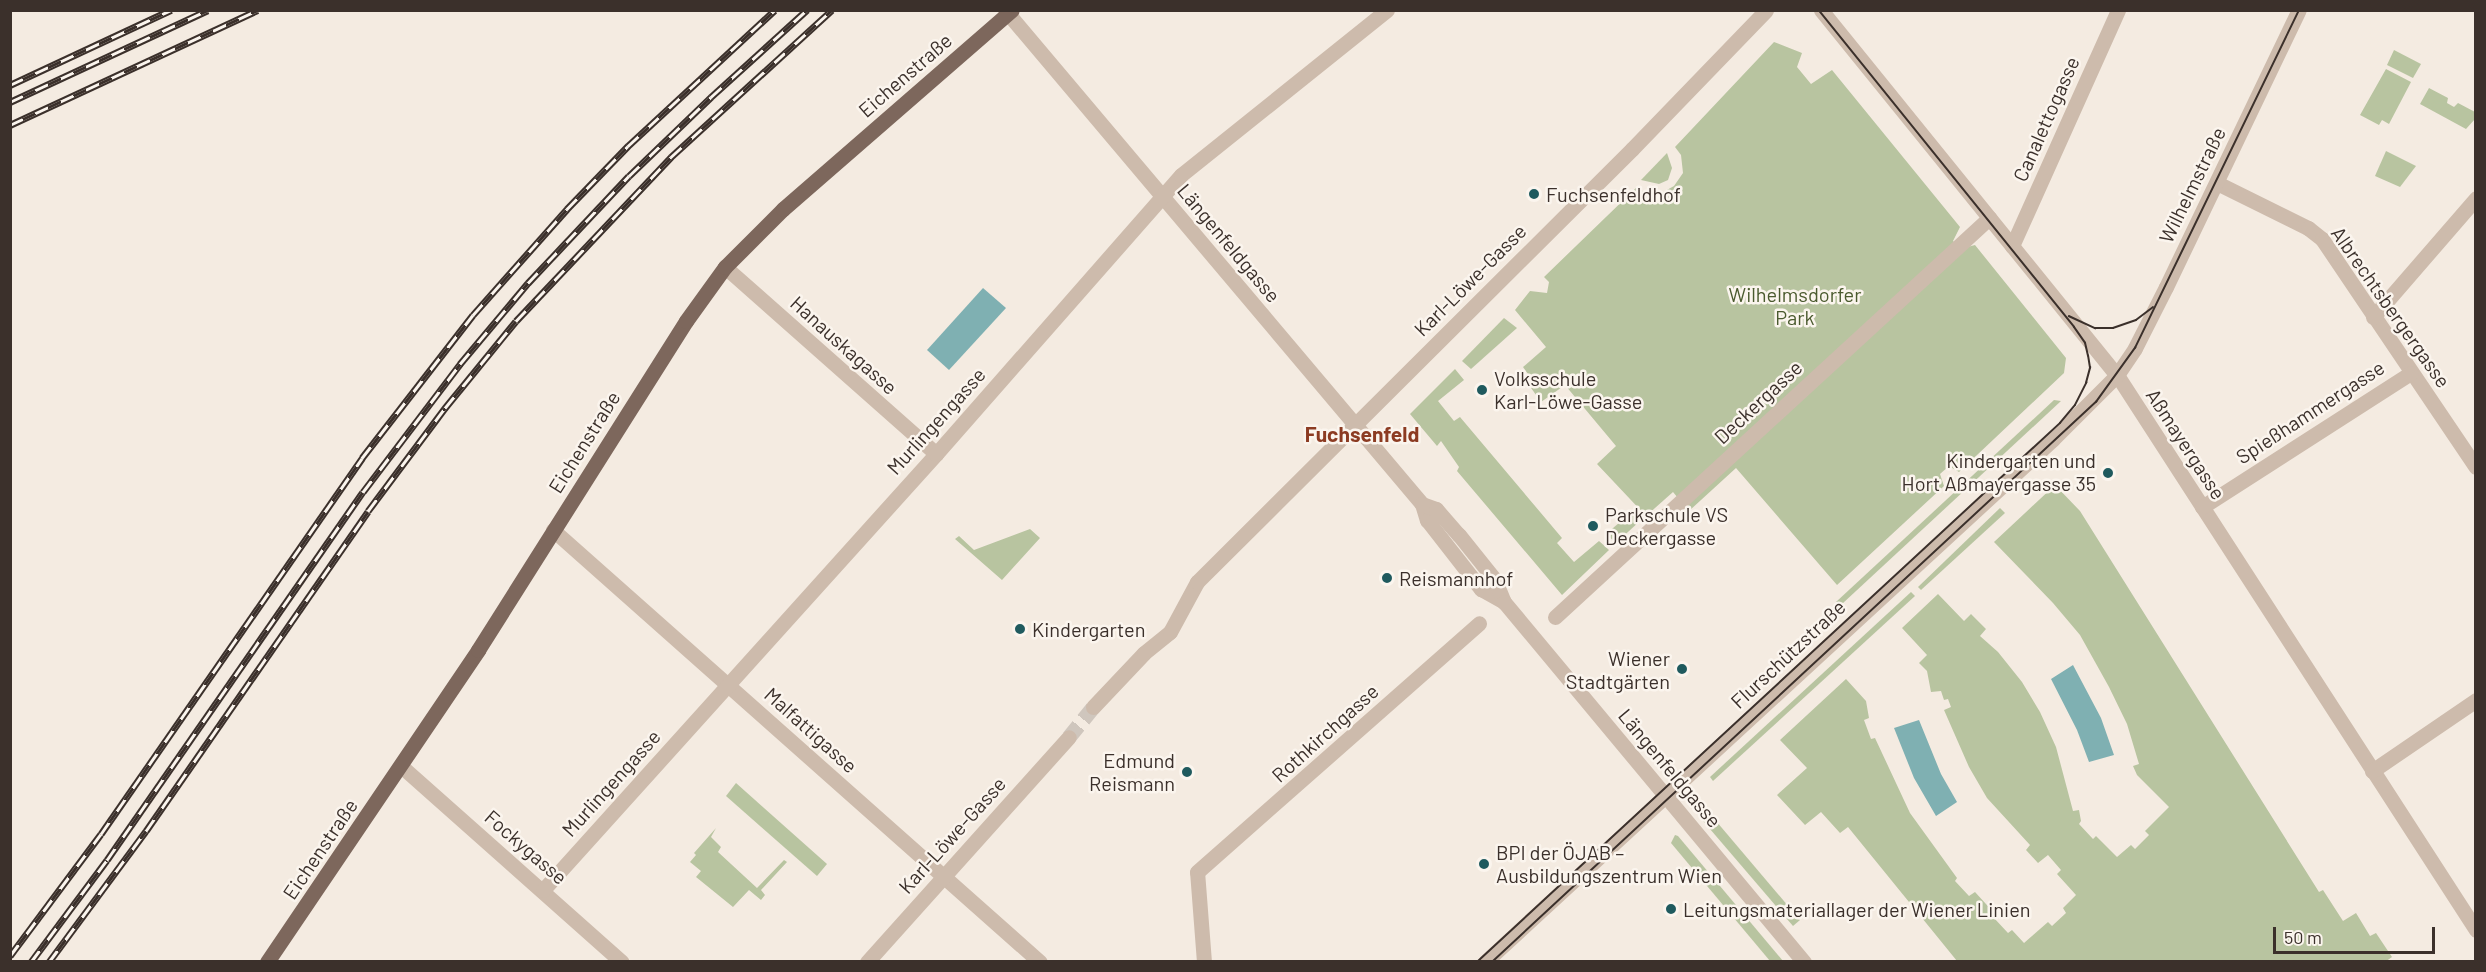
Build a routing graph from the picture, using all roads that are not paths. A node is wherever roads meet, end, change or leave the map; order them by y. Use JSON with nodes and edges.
{"nodes":[{"id":1,"x":1387,"y":10,"type":"edge"},
{"id":2,"x":1766,"y":10,"type":"edge"},
{"id":3,"x":1821,"y":10,"type":"edge"},
{"id":4,"x":2118,"y":10,"type":"edge"},
{"id":5,"x":2299,"y":10,"type":"edge"},
{"id":6,"x":1008,"y":12,"type":"edge"},
{"id":7,"x":2217,"y":183,"type":"junction"},
{"id":8,"x":1162,"y":196,"type":"junction"},
{"id":9,"x":2475,"y":198,"type":"edge"},
{"id":10,"x":1989,"y":218,"type":"junction"},
{"id":11,"x":2012,"y":246,"type":"junction"},
{"id":12,"x":725,"y":267,"type":"junction"},
{"id":13,"x":2373,"y":317,"type":"junction"},
{"id":14,"x":2411,"y":373,"type":"junction"},
{"id":15,"x":2117,"y":375,"type":"junction"},
{"id":16,"x":1355,"y":425,"type":"junction"},
{"id":17,"x":936,"y":454,"type":"junction"},
{"id":18,"x":2475,"y":467,"type":"edge"},
{"id":19,"x":2202,"y":507,"type":"junction"},
{"id":20,"x":553,"y":530,"type":"junction"},
{"id":21,"x":1555,"y":617,"type":"dead end"},
{"id":22,"x":1479,"y":623,"type":"dead end"},
{"id":23,"x":728,"y":684,"type":"junction"},
{"id":24,"x":2475,"y":700,"type":"edge"},
{"id":25,"x":1093,"y":707,"type":"tunnel mouth"},
{"id":26,"x":1068,"y":737,"type":"tunnel mouth"},
{"id":27,"x":401,"y":766,"type":"junction"},
{"id":28,"x":2372,"y":771,"type":"junction"},
{"id":29,"x":1666,"y":795,"type":"junction"},
{"id":30,"x":943,"y":876,"type":"junction"},
{"id":31,"x":543,"y":890,"type":"junction"},
{"id":32,"x":2475,"y":930,"type":"edge"},
{"id":33,"x":267,"y":962,"type":"edge"},
{"id":34,"x":622,"y":962,"type":"edge"},
{"id":35,"x":867,"y":962,"type":"edge"},
{"id":36,"x":1040,"y":962,"type":"edge"},
{"id":37,"x":1204,"y":962,"type":"edge"},
{"id":38,"x":1485,"y":962,"type":"edge"},
{"id":39,"x":1803,"y":962,"type":"edge"}],
"edges":[{"from":1,"to":8,"type":"street","name":"Murlingengasse"},
{"from":2,"to":16,"type":"street","name":"Karl-Löwe-Gasse"},
{"from":3,"to":10,"type":"street","name":"Aßmayergasse"},
{"from":4,"to":11,"type":"street","name":"Canalettogasse"},
{"from":5,"to":7,"type":"street","name":"Wilhelmstraße"},
{"from":6,"to":8,"type":"street","name":"Längenfeldgasse"},
{"from":6,"to":12,"type":"main road","name":"Eichenstraße"},
{"from":7,"to":13,"type":"street","name":"Albrechtsbergergasse"},
{"from":7,"to":15,"type":"street","name":"Wilhelmstraße"},
{"from":8,"to":16,"type":"street","name":"Längenfeldgasse"},
{"from":8,"to":17,"type":"street","name":"Murlingengasse"},
{"from":9,"to":13,"type":"street"},
{"from":10,"to":11,"type":"street","name":"Aßmayergasse"},
{"from":10,"to":21,"type":"street","name":"Deckergasse"},
{"from":11,"to":15,"type":"street","name":"Aßmayergasse"},
{"from":12,"to":17,"type":"street","name":"Hanauskagasse"},
{"from":12,"to":20,"type":"main road","name":"Eichenstraße"},
{"from":13,"to":14,"type":"street","name":"Albrechtsbergergasse"},
{"from":14,"to":18,"type":"street","name":"Albrechtsbergergasse"},
{"from":14,"to":19,"type":"street","name":"Spießhammergasse"},
{"from":15,"to":19,"type":"street","name":"Aßmayergasse"},
{"from":15,"to":29,"type":"street","name":"Flurschützstraße"},
{"from":16,"to":25,"type":"street","name":"Karl-Löwe-Gasse"},
{"from":16,"to":29,"type":"street","name":"Längenfeldgasse"},
{"from":17,"to":23,"type":"street","name":"Murlingengasse"},
{"from":19,"to":28,"type":"street","name":"Aßmayergasse"},
{"from":20,"to":23,"type":"street","name":"Malfattigasse"},
{"from":20,"to":27,"type":"main road","name":"Eichenstraße"},
{"from":22,"to":37,"type":"street","name":"Rothkirchgasse"},
{"from":23,"to":30,"type":"street","name":"Malfattigasse"},
{"from":23,"to":31,"type":"street","name":"Murlingengasse"},
{"from":24,"to":28,"type":"street"},
{"from":26,"to":30,"type":"street","name":"Karl-Löwe-Gasse"},
{"from":27,"to":31,"type":"street","name":"Fockygasse"},
{"from":27,"to":33,"type":"main road","name":"Eichenstraße"},
{"from":28,"to":32,"type":"street","name":"Aßmayergasse"},
{"from":29,"to":38,"type":"street","name":"Flurschützstraße"},
{"from":29,"to":39,"type":"street","name":"Längenfeldgasse"},
{"from":30,"to":35,"type":"street","name":"Karl-Löwe-Gasse"},
{"from":30,"to":36,"type":"street","name":"Malfattigasse"},
{"from":31,"to":34,"type":"street","name":"Fockygasse"}]}
